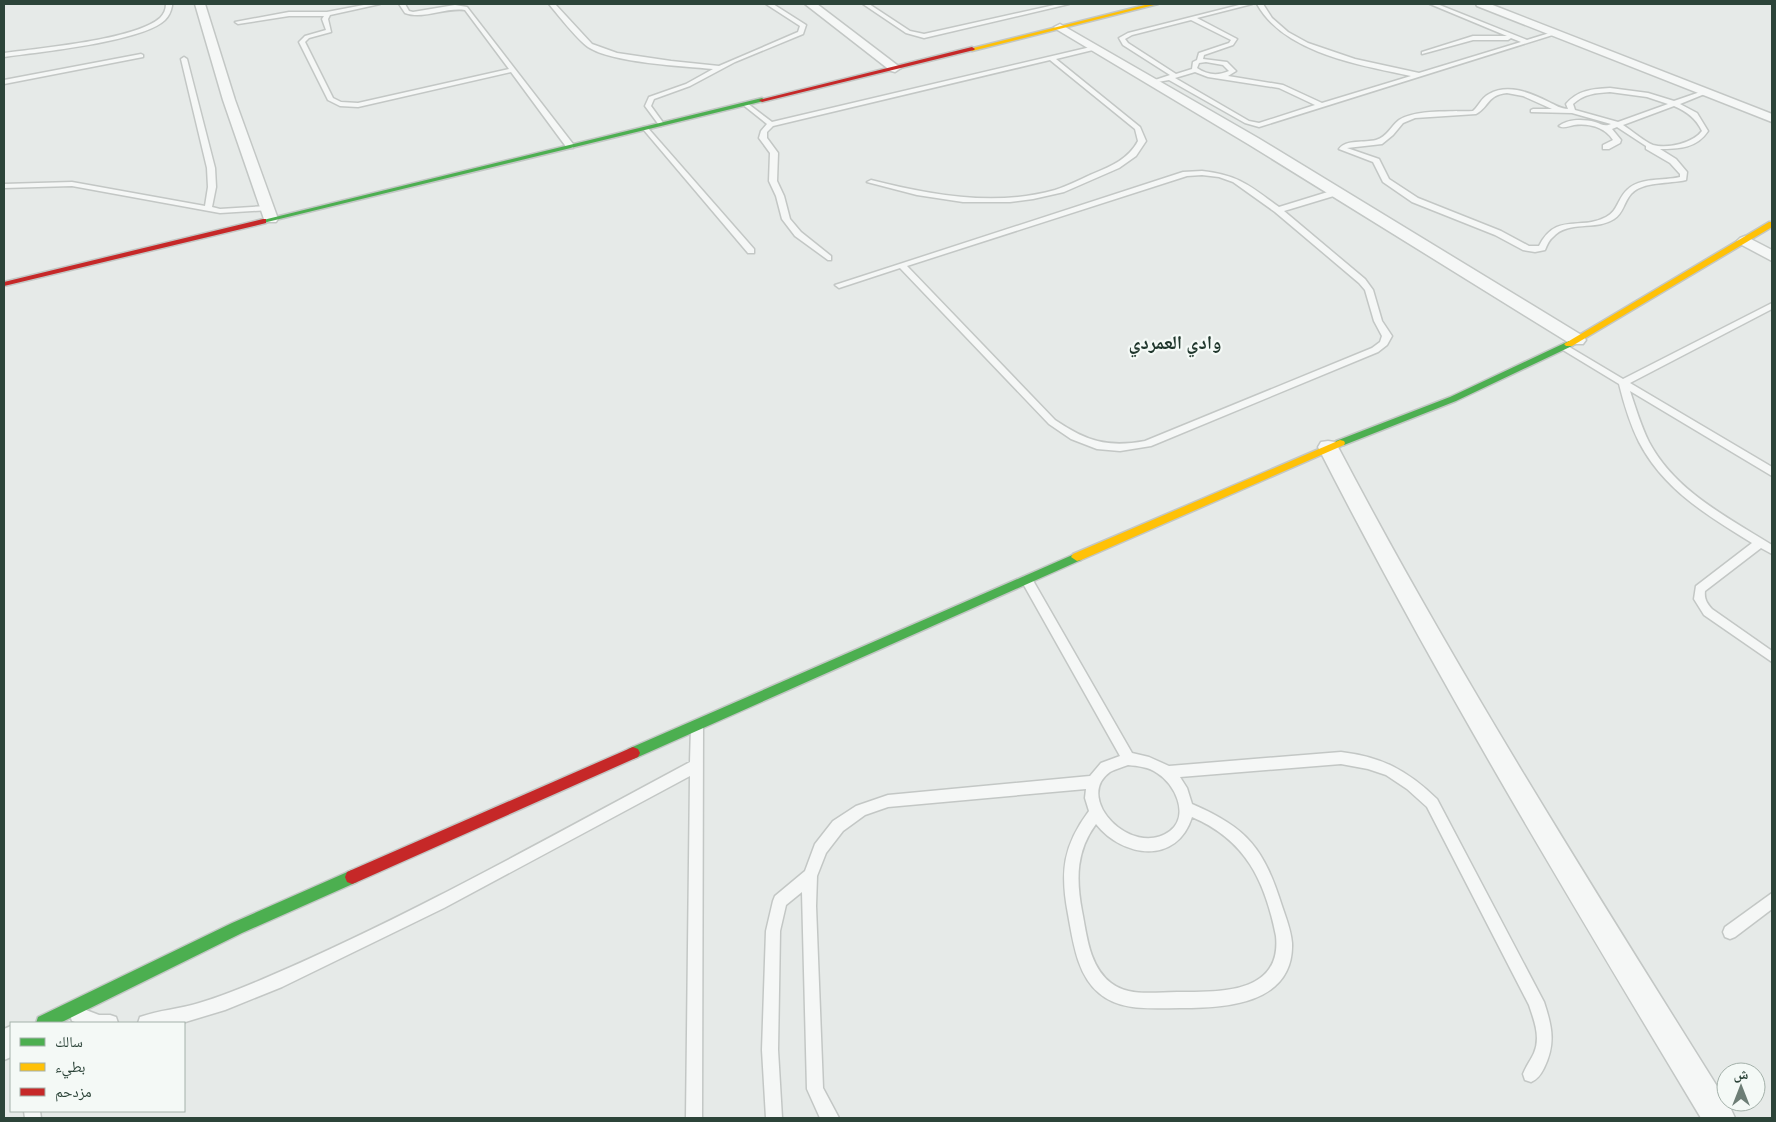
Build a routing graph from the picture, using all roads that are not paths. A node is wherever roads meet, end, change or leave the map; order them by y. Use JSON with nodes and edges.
{"nodes":[{"id":1,"x":169,"y":4,"type":"edge"},
{"id":2,"x":200,"y":4,"type":"edge"},
{"id":3,"x":377,"y":4,"type":"edge"},
{"id":4,"x":402,"y":4,"type":"edge"},
{"id":5,"x":552,"y":4,"type":"edge"},
{"id":6,"x":769,"y":4,"type":"edge"},
{"id":7,"x":810,"y":4,"type":"edge"},
{"id":8,"x":866,"y":4,"type":"edge"},
{"id":9,"x":1066,"y":4,"type":"edge"},
{"id":10,"x":1155,"y":4,"type":"edge"},
{"id":11,"x":1250,"y":4,"type":"edge"},
{"id":12,"x":1260,"y":4,"type":"edge"},
{"id":13,"x":1432,"y":4,"type":"edge"},
{"id":14,"x":1481,"y":4,"type":"edge"},
{"id":15,"x":277,"y":8,"type":"dead end"},
{"id":16,"x":328,"y":14,"type":"junction"},
{"id":17,"x":279,"y":15,"type":"junction"},
{"id":18,"x":1192,"y":18,"type":"junction"},
{"id":19,"x":238,"y":22,"type":"dead end"},
{"id":20,"x":1060,"y":27,"type":"junction"},
{"id":21,"x":1556,"y":33,"type":"junction"},
{"id":22,"x":1520,"y":39,"type":"junction"},
{"id":23,"x":1527,"y":42,"type":"junction"},
{"id":24,"x":1095,"y":48,"type":"junction"},
{"id":25,"x":1424,"y":53,"type":"dead end"},
{"id":26,"x":4,"y":55,"type":"edge"},
{"id":27,"x":141,"y":56,"type":"dead end"},
{"id":28,"x":184,"y":59,"type":"dead end"},
{"id":29,"x":1052,"y":59,"type":"junction"},
{"id":30,"x":1200,"y":61,"type":"junction"},
{"id":31,"x":719,"y":68,"type":"junction"},
{"id":32,"x":895,"y":68,"type":"junction"},
{"id":33,"x":513,"y":70,"type":"junction"},
{"id":34,"x":1196,"y":70,"type":"junction"},
{"id":35,"x":1214,"y":76,"type":"junction"},
{"id":36,"x":1418,"y":76,"type":"junction"},
{"id":37,"x":1172,"y":77,"type":"junction"},
{"id":38,"x":4,"y":82,"type":"edge"},
{"id":39,"x":1154,"y":82,"type":"junction"},
{"id":40,"x":1704,"y":92,"type":"junction"},
{"id":41,"x":1673,"y":103,"type":"junction"},
{"id":42,"x":745,"y":104,"type":"junction"},
{"id":43,"x":1322,"y":106,"type":"junction"},
{"id":44,"x":1560,"y":110,"type":"junction"},
{"id":45,"x":1533,"y":111,"type":"dead end"},
{"id":46,"x":1572,"y":111,"type":"junction"},
{"id":47,"x":1772,"y":118,"type":"edge"},
{"id":48,"x":661,"y":124,"type":"junction"},
{"id":49,"x":771,"y":124,"type":"junction"},
{"id":50,"x":1617,"y":124,"type":"junction"},
{"id":51,"x":1562,"y":126,"type":"dead end"},
{"id":52,"x":645,"y":128,"type":"junction"},
{"id":53,"x":1605,"y":129,"type":"junction"},
{"id":54,"x":570,"y":146,"type":"junction"},
{"id":55,"x":1606,"y":146,"type":"dead end"},
{"id":56,"x":1649,"y":146,"type":"junction"},
{"id":57,"x":872,"y":182,"type":"dead end"},
{"id":58,"x":4,"y":186,"type":"edge"},
{"id":59,"x":1334,"y":192,"type":"junction"},
{"id":60,"x":208,"y":209,"type":"junction"},
{"id":61,"x":1278,"y":210,"type":"junction"},
{"id":62,"x":269,"y":213,"type":"junction"},
{"id":63,"x":1772,"y":224,"type":"edge"},
{"id":64,"x":1745,"y":241,"type":"junction"},
{"id":65,"x":751,"y":251,"type":"dead end"},
{"id":66,"x":1772,"y":256,"type":"edge"},
{"id":67,"x":828,"y":258,"type":"dead end"},
{"id":68,"x":901,"y":265,"type":"junction"},
{"id":69,"x":4,"y":284,"type":"edge"},
{"id":70,"x":839,"y":285,"type":"dead end"},
{"id":71,"x":1772,"y":306,"type":"edge"},
{"id":72,"x":1577,"y":340,"type":"junction"},
{"id":73,"x":1563,"y":347,"type":"junction"},
{"id":74,"x":1623,"y":383,"type":"junction"},
{"id":75,"x":1328,"y":447,"type":"junction"},
{"id":76,"x":1772,"y":472,"type":"edge"},
{"id":77,"x":1760,"y":543,"type":"junction"},
{"id":78,"x":1772,"y":550,"type":"edge"},
{"id":79,"x":1028,"y":580,"type":"junction"},
{"id":80,"x":1772,"y":657,"type":"edge"},
{"id":81,"x":697,"y":725,"type":"junction"},
{"id":82,"x":1128,"y":759,"type":"junction"},
{"id":83,"x":697,"y":765,"type":"junction"},
{"id":84,"x":1168,"y":772,"type":"junction"},
{"id":85,"x":1094,"y":782,"type":"junction"},
{"id":86,"x":1187,"y":808,"type":"junction"},
{"id":87,"x":1096,"y":813,"type":"junction"},
{"id":88,"x":810,"y":876,"type":"junction"},
{"id":89,"x":1772,"y":900,"type":"edge"},
{"id":90,"x":1730,"y":932,"type":"dead end"},
{"id":91,"x":67,"y":1011,"type":"junction"},
{"id":92,"x":46,"y":1022,"type":"edge"},
{"id":93,"x":96,"y":1022,"type":"edge"},
{"id":94,"x":153,"y":1022,"type":"edge"},
{"id":95,"x":1531,"y":1074,"type":"dead end"},
{"id":96,"x":694,"y":1118,"type":"edge"},
{"id":97,"x":774,"y":1118,"type":"edge"},
{"id":98,"x":831,"y":1118,"type":"edge"},
{"id":99,"x":1719,"y":1118,"type":"edge"}],
"edges":[{"from":1,"to":26,"type":"lane"},
{"from":2,"to":62,"type":"street"},
{"from":3,"to":16,"type":"lane"},
{"from":4,"to":33,"type":"lane"},
{"from":5,"to":31,"type":"lane"},
{"from":6,"to":31,"type":"lane"},
{"from":7,"to":32,"type":"street"},
{"from":8,"to":9,"type":"lane"},
{"from":10,"to":20,"type":"street"},
{"from":11,"to":18,"type":"lane"},
{"from":12,"to":36,"type":"lane"},
{"from":13,"to":22,"type":"lane"},
{"from":14,"to":21,"type":"street"},
{"from":15,"to":17,"type":"lane"},
{"from":16,"to":17,"type":"lane"},
{"from":16,"to":33,"type":"lane"},
{"from":17,"to":19,"type":"lane"},
{"from":18,"to":30,"type":"lane"},
{"from":18,"to":37,"type":"lane"},
{"from":20,"to":24,"type":"street"},
{"from":20,"to":32,"type":"street"},
{"from":21,"to":23,"type":"lane"},
{"from":21,"to":40,"type":"street"},
{"from":22,"to":23,"type":"lane"},
{"from":22,"to":25,"type":"lane"},
{"from":23,"to":36,"type":"lane"},
{"from":24,"to":29,"type":"lane"},
{"from":24,"to":39,"type":"street"},
{"from":27,"to":38,"type":"lane"},
{"from":28,"to":60,"type":"lane"},
{"from":29,"to":49,"type":"lane"},
{"from":29,"to":57,"type":"lane"},
{"from":30,"to":34,"type":"lane"},
{"from":30,"to":35,"type":"lane"},
{"from":31,"to":48,"type":"lane"},
{"from":32,"to":42,"type":"street"},
{"from":33,"to":54,"type":"lane"},
{"from":34,"to":35,"type":"lane"},
{"from":34,"to":37,"type":"lane"},
{"from":35,"to":43,"type":"lane"},
{"from":36,"to":43,"type":"lane"},
{"from":37,"to":39,"type":"lane"},
{"from":37,"to":43,"type":"lane"},
{"from":39,"to":59,"type":"street"},
{"from":40,"to":41,"type":"lane"},
{"from":40,"to":47,"type":"street"},
{"from":41,"to":46,"type":"lane"},
{"from":41,"to":50,"type":"lane"},
{"from":41,"to":56,"type":"lane"},
{"from":42,"to":48,"type":"street"},
{"from":42,"to":49,"type":"lane"},
{"from":44,"to":45,"type":"lane"},
{"from":44,"to":46,"type":"lane"},
{"from":44,"to":56,"type":"lane"},
{"from":46,"to":50,"type":"lane"},
{"from":48,"to":52,"type":"street"},
{"from":49,"to":67,"type":"lane"},
{"from":50,"to":53,"type":"lane"},
{"from":50,"to":56,"type":"lane"},
{"from":51,"to":53,"type":"lane"},
{"from":52,"to":54,"type":"street"},
{"from":52,"to":65,"type":"lane"},
{"from":53,"to":55,"type":"lane"},
{"from":54,"to":62,"type":"street"},
{"from":58,"to":60,"type":"lane"},
{"from":59,"to":61,"type":"lane"},
{"from":59,"to":72,"type":"street"},
{"from":60,"to":62,"type":"lane"},
{"from":61,"to":68,"type":"lane"},
{"from":61,"to":68,"type":"lane"},
{"from":62,"to":69,"type":"street"},
{"from":63,"to":64,"type":"street"},
{"from":64,"to":66,"type":"street"},
{"from":64,"to":72,"type":"street"},
{"from":68,"to":70,"type":"lane"},
{"from":71,"to":74,"type":"lane"},
{"from":72,"to":73,"type":"street"},
{"from":73,"to":74,"type":"lane"},
{"from":73,"to":75,"type":"street"},
{"from":74,"to":76,"type":"lane"},
{"from":74,"to":77,"type":"lane"},
{"from":75,"to":79,"type":"street"},
{"from":75,"to":99,"type":"street"},
{"from":77,"to":78,"type":"lane"},
{"from":77,"to":80,"type":"lane"},
{"from":79,"to":81,"type":"street"},
{"from":79,"to":82,"type":"lane"},
{"from":81,"to":83,"type":"lane"},
{"from":81,"to":91,"type":"street"},
{"from":82,"to":84,"type":"lane"},
{"from":82,"to":85,"type":"lane"},
{"from":83,"to":94,"type":"lane"},
{"from":83,"to":96,"type":"lane"},
{"from":84,"to":86,"type":"lane"},
{"from":84,"to":95,"type":"lane"},
{"from":85,"to":87,"type":"lane"},
{"from":85,"to":88,"type":"lane"},
{"from":86,"to":87,"type":"lane"},
{"from":86,"to":87,"type":"lane"},
{"from":88,"to":97,"type":"lane"},
{"from":88,"to":98,"type":"lane"},
{"from":89,"to":90,"type":"lane"},
{"from":91,"to":92,"type":"street"},
{"from":91,"to":93,"type":"lane"}]}
